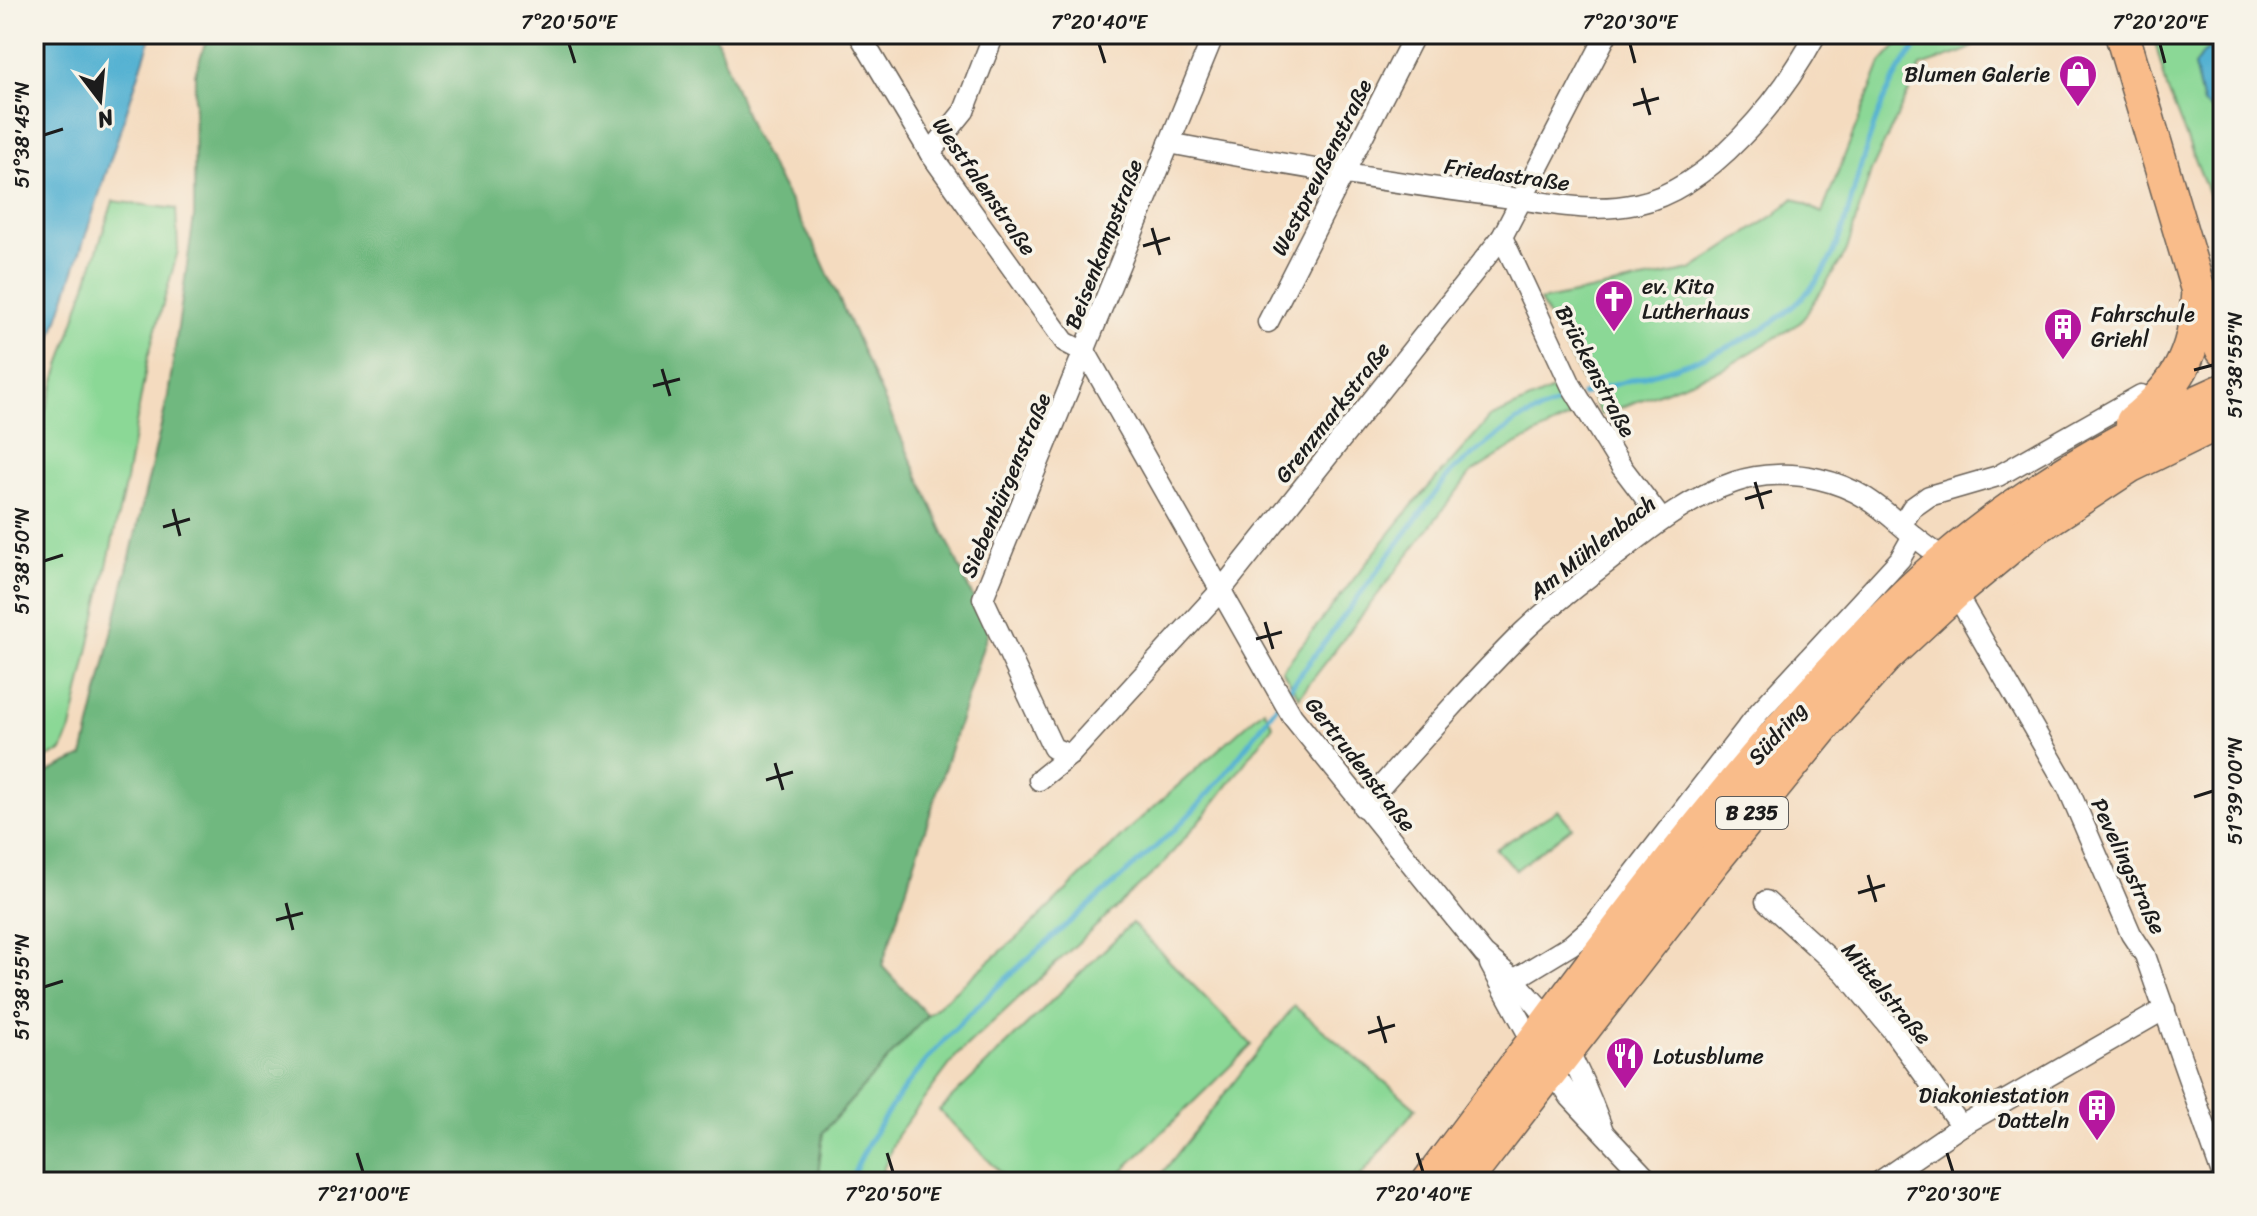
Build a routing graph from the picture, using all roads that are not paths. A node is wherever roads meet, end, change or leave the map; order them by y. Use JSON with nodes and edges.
{"nodes":[{"id":1,"x":859,"y":34,"type":"edge"},
{"id":2,"x":994,"y":34,"type":"edge"},
{"id":3,"x":1214,"y":34,"type":"edge"},
{"id":4,"x":1415,"y":34,"type":"edge"},
{"id":5,"x":1607,"y":34,"type":"edge"},
{"id":6,"x":1816,"y":34,"type":"edge"},
{"id":7,"x":2122,"y":34,"type":"edge"},
{"id":8,"x":1169,"y":143,"type":"junction"},
{"id":9,"x":930,"y":153,"type":"junction"},
{"id":10,"x":1344,"y":176,"type":"junction"},
{"id":11,"x":1521,"y":199,"type":"junction"},
{"id":12,"x":1502,"y":237,"type":"junction"},
{"id":13,"x":2211,"y":291,"type":"edge"},
{"id":14,"x":1268,"y":322,"type":"dead end"},
{"id":15,"x":2223,"y":350,"type":"edge"},
{"id":16,"x":1086,"y":353,"type":"junction"},
{"id":17,"x":2223,"y":391,"type":"edge"},
{"id":18,"x":2141,"y":395,"type":"dead end"},
{"id":19,"x":2223,"y":420,"type":"edge"},
{"id":20,"x":2095,"y":454,"type":"junction"},
{"id":21,"x":1662,"y":520,"type":"junction"},
{"id":22,"x":1907,"y":530,"type":"junction"},
{"id":23,"x":1946,"y":559,"type":"junction"},
{"id":24,"x":1222,"y":589,"type":"junction"},
{"id":25,"x":1955,"y":592,"type":"junction"},
{"id":26,"x":1070,"y":755,"type":"junction"},
{"id":27,"x":1039,"y":780,"type":"dead end"},
{"id":28,"x":1363,"y":807,"type":"junction"},
{"id":29,"x":1766,"y":901,"type":"dead end"},
{"id":30,"x":1484,"y":954,"type":"junction"},
{"id":31,"x":1515,"y":979,"type":"junction"},
{"id":32,"x":2165,"y":1009,"type":"junction"},
{"id":33,"x":1551,"y":1046,"type":"junction"},
{"id":34,"x":1961,"y":1126,"type":"junction"},
{"id":35,"x":2223,"y":1177,"type":"edge"},
{"id":36,"x":1429,"y":1182,"type":"edge"},
{"id":37,"x":1464,"y":1182,"type":"edge"},
{"id":38,"x":1650,"y":1182,"type":"edge"},
{"id":39,"x":1879,"y":1182,"type":"edge"}],
"edges":[{"from":1,"to":9,"type":"street","name":"Westfalenstraße"},
{"from":2,"to":9,"type":"street"},
{"from":3,"to":8,"type":"street","name":"Beisenkampstraße"},
{"from":4,"to":10,"type":"street","name":"Westpreußenstraße"},
{"from":5,"to":11,"type":"street","name":"Grenzmarkstraße"},
{"from":6,"to":11,"type":"street","name":"Friedastraße"},
{"from":7,"to":13,"type":"main road","number":"B 235"},
{"from":8,"to":10,"type":"street","name":"Friedastraße"},
{"from":8,"to":16,"type":"street","name":"Beisenkampstraße"},
{"from":9,"to":16,"type":"street","name":"Westfalenstraße"},
{"from":10,"to":11,"type":"street","name":"Friedastraße"},
{"from":10,"to":14,"type":"street","name":"Westpreußenstraße"},
{"from":11,"to":12,"type":"street","name":"Grenzmarkstraße"},
{"from":12,"to":21,"type":"street","name":"Brückenstraße"},
{"from":12,"to":24,"type":"street","name":"Grenzmarkstraße"},
{"from":13,"to":15,"type":"main road","number":"B 235"},
{"from":13,"to":20,"type":"main road","number":"B 235"},
{"from":16,"to":24,"type":"street","name":"Beisenkampstraße"},
{"from":16,"to":26,"type":"street","name":"Siebenbürgenstraße"},
{"from":17,"to":20,"type":"main road","name":"Südring","number":"B 235"},
{"from":18,"to":22,"type":"street","name":"Südring"},
{"from":19,"to":25,"type":"main road","name":"Südring","number":"B 235"},
{"from":20,"to":23,"type":"main road","name":"Südring","number":"B 235"},
{"from":21,"to":22,"type":"street","name":"Am Mühlenbach"},
{"from":21,"to":28,"type":"street","name":"Am Mühlenbach"},
{"from":22,"to":23,"type":"street","name":"Am Mühlenbach"},
{"from":22,"to":31,"type":"street","name":"Südring"},
{"from":23,"to":33,"type":"main road","name":"Südring","number":"B 235"},
{"from":24,"to":26,"type":"street","name":"Grenzmarkstraße"},
{"from":24,"to":28,"type":"street","name":"Gertrudenstraße"},
{"from":25,"to":32,"type":"street","name":"Pevelingstraße"},
{"from":25,"to":33,"type":"main road","name":"Südring","number":"B 235"},
{"from":26,"to":27,"type":"street","name":"Grenzmarkstraße"},
{"from":28,"to":30,"type":"street","name":"Gertrudenstraße"},
{"from":29,"to":34,"type":"street","name":"Mittelstraße"},
{"from":30,"to":31,"type":"street","name":"Gertrudenstraße"},
{"from":30,"to":33,"type":"street","name":"Gertrudenstraße"},
{"from":31,"to":33,"type":"street","name":"Gertrudenstraße"},
{"from":32,"to":34,"type":"street"},
{"from":32,"to":35,"type":"street","name":"Pevelingstraße"},
{"from":33,"to":36,"type":"main road","name":"Südring","number":"B 235"},
{"from":33,"to":37,"type":"main road","name":"Südring","number":"B 235"},
{"from":33,"to":38,"type":"street","name":"Gertrudenstraße"},
{"from":34,"to":39,"type":"street"}]}
